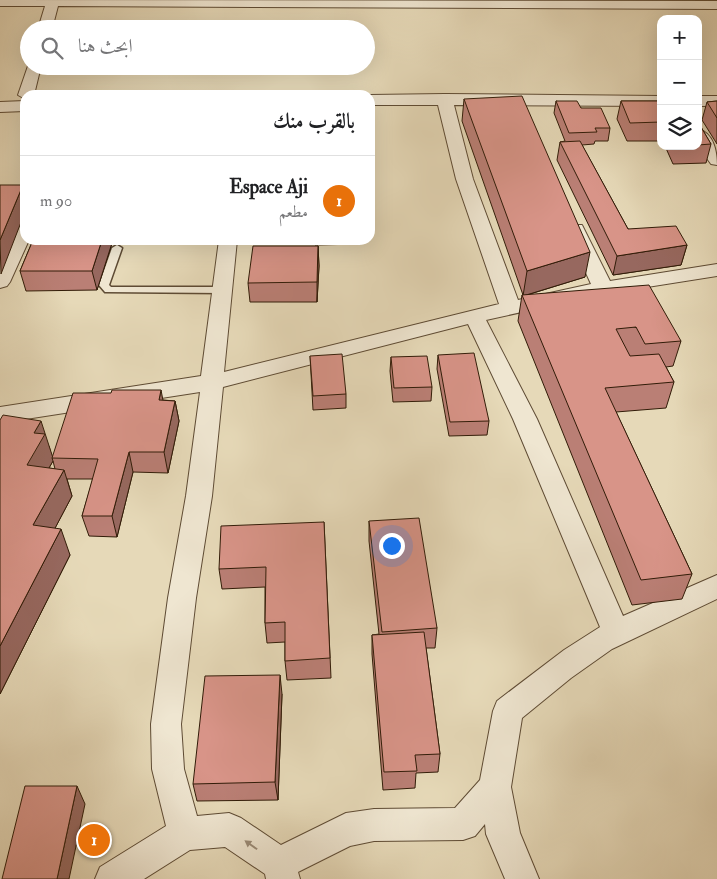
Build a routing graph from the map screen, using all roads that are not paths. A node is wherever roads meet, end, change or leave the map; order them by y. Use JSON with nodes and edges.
{"nodes":[{"id":1,"x":53,"y":1,"type":"edge"},
{"id":2,"x":0,"y":2,"type":"edge"},
{"id":3,"x":717,"y":5,"type":"edge"},
{"id":4,"x":48,"y":20,"type":"edge"},
{"id":5,"x":32,"y":75,"type":"edge"},
{"id":6,"x":28,"y":90,"type":"edge"},
{"id":7,"x":445,"y":99,"type":"junction"},
{"id":8,"x":515,"y":99,"type":"junction"},
{"id":9,"x":375,"y":100,"type":"edge"},
{"id":10,"x":657,"y":101,"type":"edge"},
{"id":11,"x":702,"y":101,"type":"edge"},
{"id":12,"x":717,"y":101,"type":"edge"},
{"id":13,"x":20,"y":103,"type":"edge"},
{"id":14,"x":0,"y":107,"type":"edge"},
{"id":15,"x":524,"y":117,"type":"edge"},
{"id":16,"x":702,"y":139,"type":"edge"},
{"id":17,"x":717,"y":160,"type":"edge"},
{"id":18,"x":569,"y":216,"type":"edge"},
{"id":19,"x":20,"y":239,"type":"edge"},
{"id":20,"x":227,"y":245,"type":"edge"},
{"id":21,"x":117,"y":248,"type":"dead end"},
{"id":22,"x":717,"y":270,"type":"edge"},
{"id":23,"x":0,"y":282,"type":"edge"},
{"id":24,"x":602,"y":288,"type":"junction"},
{"id":25,"x":222,"y":290,"type":"junction"},
{"id":26,"x":511,"y":309,"type":"junction"},
{"id":27,"x":474,"y":316,"type":"junction"},
{"id":28,"x":213,"y":382,"type":"junction"},
{"id":29,"x":0,"y":415,"type":"edge"},
{"id":30,"x":717,"y":586,"type":"edge"},
{"id":31,"x":616,"y":632,"type":"junction"},
{"id":32,"x":495,"y":787,"type":"junction"},
{"id":33,"x":184,"y":834,"type":"junction"},
{"id":34,"x":281,"y":872,"type":"edge"},
{"id":35,"x":112,"y":879,"type":"edge"},
{"id":36,"x":522,"y":879,"type":"edge"}],
"edges":[{"from":1,"to":2,"type":"street"},
{"from":1,"to":3,"type":"street"},
{"from":1,"to":4,"type":"street"},
{"from":5,"to":6,"type":"street"},
{"from":7,"to":8,"type":"street"},
{"from":7,"to":9,"type":"street"},
{"from":7,"to":26,"type":"street"},
{"from":8,"to":10,"type":"street"},
{"from":8,"to":15,"type":"street"},
{"from":11,"to":12,"type":"street"},
{"from":13,"to":14,"type":"street"},
{"from":16,"to":17,"type":"street"},
{"from":18,"to":24,"type":"street"},
{"from":19,"to":23,"type":"street"},
{"from":20,"to":25,"type":"street"},
{"from":21,"to":25,"type":"lane"},
{"from":22,"to":24,"type":"street"},
{"from":24,"to":26,"type":"street"},
{"from":25,"to":28,"type":"street"},
{"from":26,"to":27,"type":"street"},
{"from":27,"to":28,"type":"street"},
{"from":27,"to":31,"type":"street"},
{"from":28,"to":29,"type":"street"},
{"from":28,"to":33,"type":"street"},
{"from":30,"to":31,"type":"street"},
{"from":31,"to":32,"type":"street"},
{"from":32,"to":34,"type":"street"},
{"from":32,"to":36,"type":"street"},
{"from":34,"to":33,"type":"street","one_way":true},
{"from":33,"to":35,"type":"street"}]}
